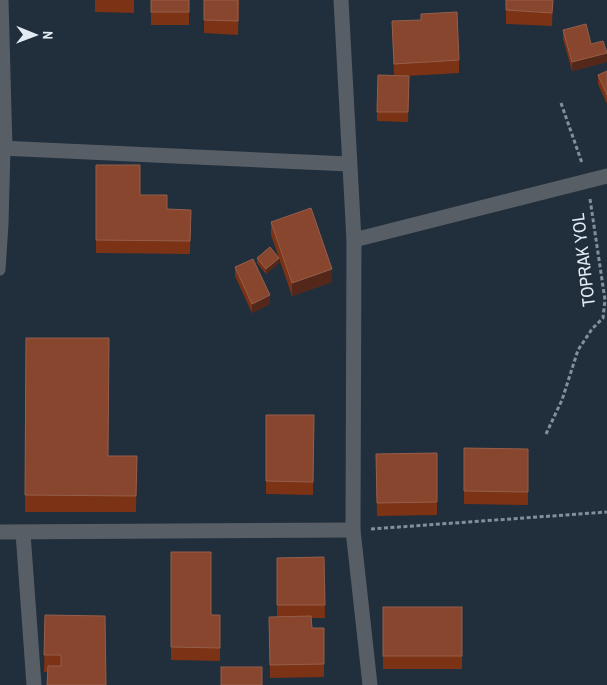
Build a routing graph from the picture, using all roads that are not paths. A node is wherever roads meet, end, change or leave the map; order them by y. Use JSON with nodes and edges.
{"nodes":[{"id":1,"x":2,"y":0,"type":"edge"},
{"id":2,"x":341,"y":0,"type":"edge"},
{"id":3,"x":2,"y":148,"type":"edge"},
{"id":4,"x":350,"y":164,"type":"junction"},
{"id":5,"x":607,"y":176,"type":"edge"},
{"id":6,"x":354,"y":240,"type":"junction"},
{"id":7,"x":0,"y":270,"type":"edge"},
{"id":8,"x":353,"y":530,"type":"junction"},
{"id":9,"x":0,"y":532,"type":"edge"},
{"id":10,"x":23,"y":533,"type":"junction"},
{"id":11,"x":34,"y":685,"type":"edge"},
{"id":12,"x":370,"y":685,"type":"edge"}],
"edges":[{"from":1,"to":3,"type":"street"},
{"from":2,"to":4,"type":"street"},
{"from":3,"to":4,"type":"street"},
{"from":3,"to":7,"type":"lane"},
{"from":4,"to":6,"type":"street"},
{"from":5,"to":6,"type":"street"},
{"from":6,"to":8,"type":"street"},
{"from":8,"to":10,"type":"street"},
{"from":8,"to":12,"type":"street"},
{"from":9,"to":10,"type":"street"},
{"from":10,"to":11,"type":"street"}]}
